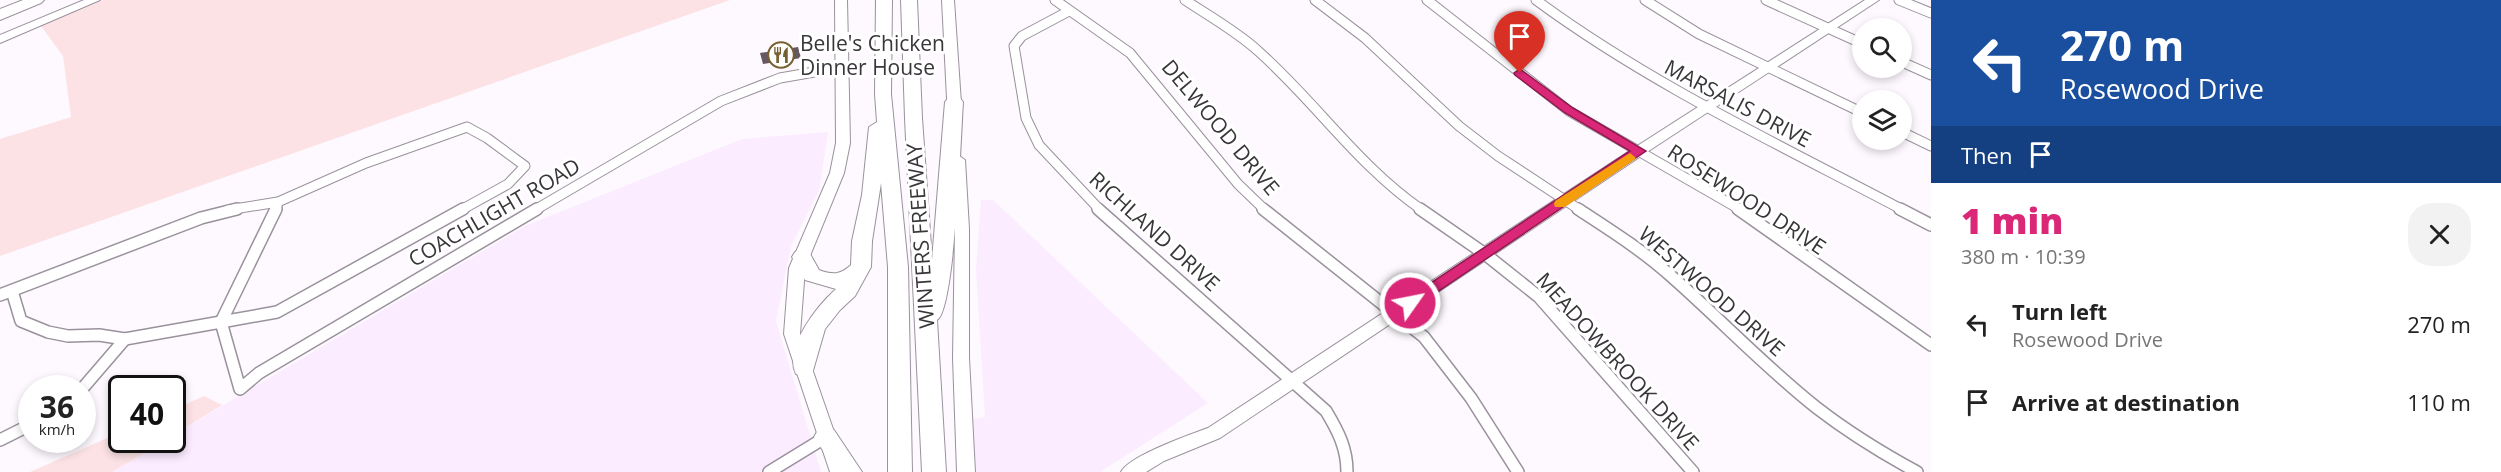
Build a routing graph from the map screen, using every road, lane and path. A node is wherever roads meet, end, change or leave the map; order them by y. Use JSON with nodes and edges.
{"nodes":[{"id":1,"x":9,"y":0,"type":"edge"},
{"id":2,"x":36,"y":0,"type":"edge"},
{"id":3,"x":94,"y":0,"type":"edge"},
{"id":4,"x":841,"y":0,"type":"edge"},
{"id":5,"x":948,"y":0,"type":"edge"},
{"id":6,"x":1054,"y":0,"type":"edge"},
{"id":7,"x":1185,"y":0,"type":"edge"},
{"id":8,"x":1315,"y":0,"type":"edge"},
{"id":9,"x":1427,"y":0,"type":"edge"},
{"id":10,"x":1536,"y":0,"type":"edge"},
{"id":11,"x":1645,"y":0,"type":"edge"},
{"id":12,"x":1766,"y":0,"type":"edge"},
{"id":13,"x":1873,"y":0,"type":"edge"},
{"id":14,"x":1899,"y":0,"type":"edge"},
{"id":15,"x":0,"y":4,"type":"edge"},
{"id":16,"x":884,"y":6,"type":"edge"},
{"id":17,"x":909,"y":8,"type":"edge"},
{"id":18,"x":1069,"y":11,"type":"junction"},
{"id":19,"x":1931,"y":14,"type":"edge"},
{"id":20,"x":0,"y":15,"type":"edge"},
{"id":21,"x":1829,"y":29,"type":"junction"},
{"id":22,"x":0,"y":39,"type":"edge"},
{"id":23,"x":1852,"y":39,"type":"edge"},
{"id":24,"x":843,"y":66,"type":"junction"},
{"id":25,"x":1912,"y":66,"type":"edge"},
{"id":26,"x":1769,"y":67,"type":"junction"},
{"id":27,"x":1931,"y":75,"type":"edge"},
{"id":28,"x":883,"y":94,"type":"junction"},
{"id":29,"x":954,"y":102,"type":"junction"},
{"id":30,"x":1707,"y":108,"type":"junction"},
{"id":31,"x":1852,"y":108,"type":"edge"},
{"id":32,"x":1912,"y":137,"type":"edge"},
{"id":33,"x":1931,"y":146,"type":"edge"},
{"id":34,"x":1639,"y":151,"type":"junction"},
{"id":35,"x":1566,"y":200,"type":"junction"},
{"id":36,"x":278,"y":202,"type":"junction"},
{"id":37,"x":1931,"y":225,"type":"edge"},
{"id":38,"x":1485,"y":254,"type":"junction"},
{"id":39,"x":802,"y":257,"type":"junction"},
{"id":40,"x":861,"y":267,"type":"junction"},
{"id":41,"x":12,"y":291,"type":"junction"},
{"id":42,"x":0,"y":295,"type":"edge"},
{"id":43,"x":1395,"y":314,"type":"junction"},
{"id":44,"x":220,"y":322,"type":"junction"},
{"id":45,"x":125,"y":339,"type":"junction"},
{"id":46,"x":928,"y":342,"type":"junction"},
{"id":47,"x":1931,"y":345,"type":"edge"},
{"id":48,"x":804,"y":368,"type":"junction"},
{"id":49,"x":94,"y":375,"type":"edge"},
{"id":50,"x":1294,"y":379,"type":"junction"},
{"id":51,"x":18,"y":431,"type":"edge"},
{"id":52,"x":826,"y":436,"type":"junction"},
{"id":53,"x":0,"y":440,"type":"edge"},
{"id":54,"x":769,"y":472,"type":"edge"},
{"id":55,"x":839,"y":472,"type":"edge"},
{"id":56,"x":850,"y":472,"type":"edge"},
{"id":57,"x":900,"y":472,"type":"edge"},
{"id":58,"x":934,"y":472,"type":"edge"},
{"id":59,"x":966,"y":472,"type":"edge"},
{"id":60,"x":1130,"y":472,"type":"edge"},
{"id":61,"x":1347,"y":472,"type":"edge"},
{"id":62,"x":1518,"y":472,"type":"edge"},
{"id":63,"x":1694,"y":472,"type":"edge"},
{"id":64,"x":1917,"y":472,"type":"edge"}],
"edges":[{"from":1,"to":15,"type":"highway"},
{"from":2,"to":20,"type":"highway"},
{"from":3,"to":22,"type":"main road"},
{"from":4,"to":24,"type":"main road"},
{"from":5,"to":29,"type":"main road"},
{"from":6,"to":18,"type":"street","name":"DELWOOD DRIVE"},
{"from":7,"to":38,"type":"street","name":"MEADOWBROOK DRIVE"},
{"from":8,"to":35,"type":"street","name":"WESTWOOD DRIVE"},
{"from":9,"to":34,"type":"street","name":"ROSEWOOD DRIVE"},
{"from":10,"to":30,"type":"street","name":"MARSALIS DRIVE"},
{"from":11,"to":26,"type":"street"},
{"from":12,"to":21,"type":"street"},
{"from":13,"to":21,"type":"main road"},
{"from":14,"to":19,"type":"street"},
{"from":16,"to":28,"type":"highway","name":"WINTERS FREEWAY"},
{"from":17,"to":46,"type":"highway","name":"WINTERS FREEWAY"},
{"from":18,"to":43,"type":"street","name":"DELWOOD DRIVE"},
{"from":18,"to":50,"type":"street","name":"RICHLAND DRIVE"},
{"from":21,"to":23,"type":"street"},
{"from":21,"to":26,"type":"main road"},
{"from":24,"to":39,"type":"main road"},
{"from":24,"to":44,"type":"street","name":"COACHLIGHT ROAD"},
{"from":25,"to":27,"type":"street"},
{"from":26,"to":30,"type":"main road"},
{"from":26,"to":31,"type":"street"},
{"from":28,"to":40,"type":"highway"},
{"from":28,"to":57,"type":"highway","name":"WINTERS FREEWAY"},
{"from":29,"to":46,"type":"highway"},
{"from":29,"to":59,"type":"main road"},
{"from":30,"to":34,"type":"main road"},
{"from":30,"to":37,"type":"street","name":"MARSALIS DRIVE"},
{"from":32,"to":33,"type":"street"},
{"from":34,"to":35,"type":"main road"},
{"from":34,"to":47,"type":"street","name":"ROSEWOOD DRIVE"},
{"from":35,"to":38,"type":"main road"},
{"from":35,"to":64,"type":"street","name":"WESTWOOD DRIVE"},
{"from":36,"to":41,"type":"street"},
{"from":36,"to":44,"type":"street"},
{"from":36,"to":44,"type":"street"},
{"from":38,"to":43,"type":"main road"},
{"from":38,"to":63,"type":"street","name":"MEADOWBROOK DRIVE"},
{"from":39,"to":40,"type":"highway"},
{"from":39,"to":48,"type":"main road"},
{"from":40,"to":48,"type":"highway"},
{"from":41,"to":42,"type":"street"},
{"from":41,"to":45,"type":"street"},
{"from":43,"to":50,"type":"main road"},
{"from":43,"to":62,"type":"street","name":"DELWOOD DRIVE"},
{"from":44,"to":45,"type":"street"},
{"from":45,"to":49,"type":"street"},
{"from":46,"to":58,"type":"highway","name":"WINTERS FREEWAY"},
{"from":48,"to":52,"type":"main road"},
{"from":50,"to":60,"type":"main road"},
{"from":50,"to":61,"type":"street","name":"RICHLAND DRIVE"},
{"from":51,"to":53,"type":"street"},
{"from":52,"to":54,"type":"street"},
{"from":52,"to":55,"type":"main road"},
{"from":52,"to":56,"type":"highway"}]}
